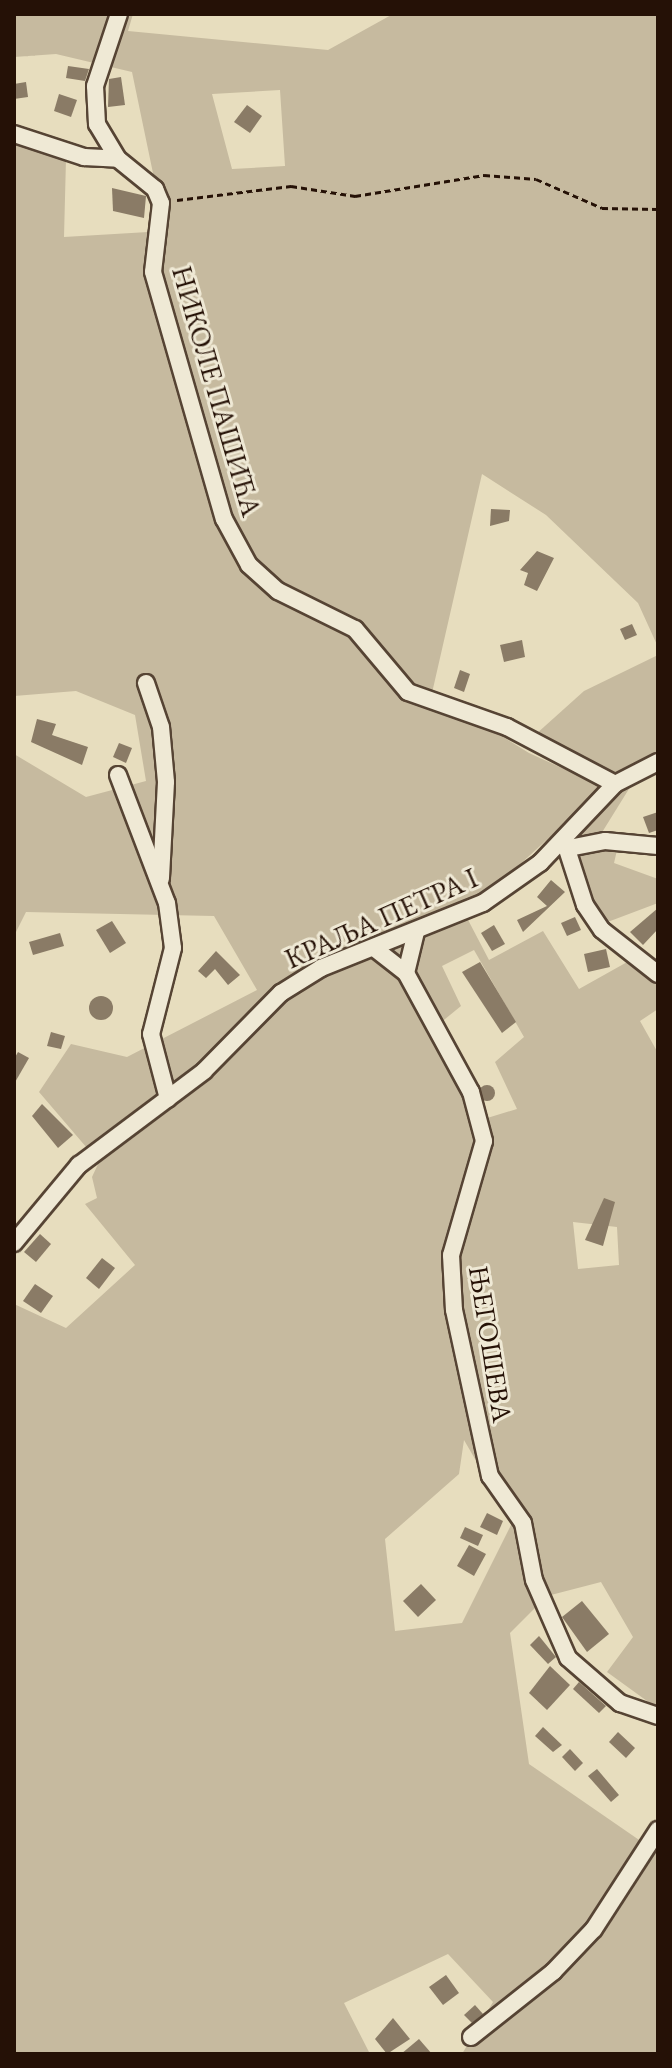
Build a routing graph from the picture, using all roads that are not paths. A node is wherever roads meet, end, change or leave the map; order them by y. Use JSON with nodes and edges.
{"nodes":[{"id":1,"x":119,"y":14,"type":"edge"},
{"id":2,"x":14,"y":134,"type":"edge"},
{"id":3,"x":118,"y":159,"type":"junction"},
{"id":4,"x":146,"y":683,"type":"dead end"},
{"id":5,"x":658,"y":762,"type":"edge"},
{"id":6,"x":118,"y":775,"type":"dead end"},
{"id":7,"x":615,"y":784,"type":"junction"},
{"id":8,"x":567,"y":844,"type":"junction"},
{"id":9,"x":658,"y":846,"type":"edge"},
{"id":10,"x":160,"y":885,"type":"junction"},
{"id":11,"x":416,"y":932,"type":"junction"},
{"id":12,"x":374,"y":948,"type":"junction"},
{"id":13,"x":406,"y":973,"type":"junction"},
{"id":14,"x":658,"y":974,"type":"edge"},
{"id":15,"x":168,"y":1099,"type":"junction"},
{"id":16,"x":14,"y":1243,"type":"edge"},
{"id":17,"x":658,"y":1716,"type":"edge"},
{"id":18,"x":658,"y":1830,"type":"edge"},
{"id":19,"x":471,"y":2037,"type":"dead end"}],
"edges":[{"from":1,"to":3,"type":"street"},
{"from":2,"to":3,"type":"street"},
{"from":3,"to":7,"type":"street","name":"НИКОЛЕ ПАШИЋА"},
{"from":4,"to":10,"type":"street"},
{"from":5,"to":7,"type":"street","name":"КРАЉА ПЕТРА I"},
{"from":6,"to":10,"type":"street"},
{"from":7,"to":8,"type":"street","name":"КРАЉА ПЕТРА I"},
{"from":8,"to":9,"type":"street"},
{"from":8,"to":11,"type":"street","name":"КРАЉА ПЕТРА I"},
{"from":8,"to":14,"type":"street"},
{"from":10,"to":15,"type":"street"},
{"from":11,"to":12,"type":"street","name":"КРАЉА ПЕТРА I"},
{"from":11,"to":13,"type":"street"},
{"from":12,"to":13,"type":"street","name":"ЊЕГОШЕВА"},
{"from":12,"to":15,"type":"street","name":"КРАЉА ПЕТРА I"},
{"from":13,"to":17,"type":"street","name":"ЊЕГОШЕВА"},
{"from":15,"to":16,"type":"street","name":"КРАЉА ПЕТРА I"},
{"from":18,"to":19,"type":"street"}]}
